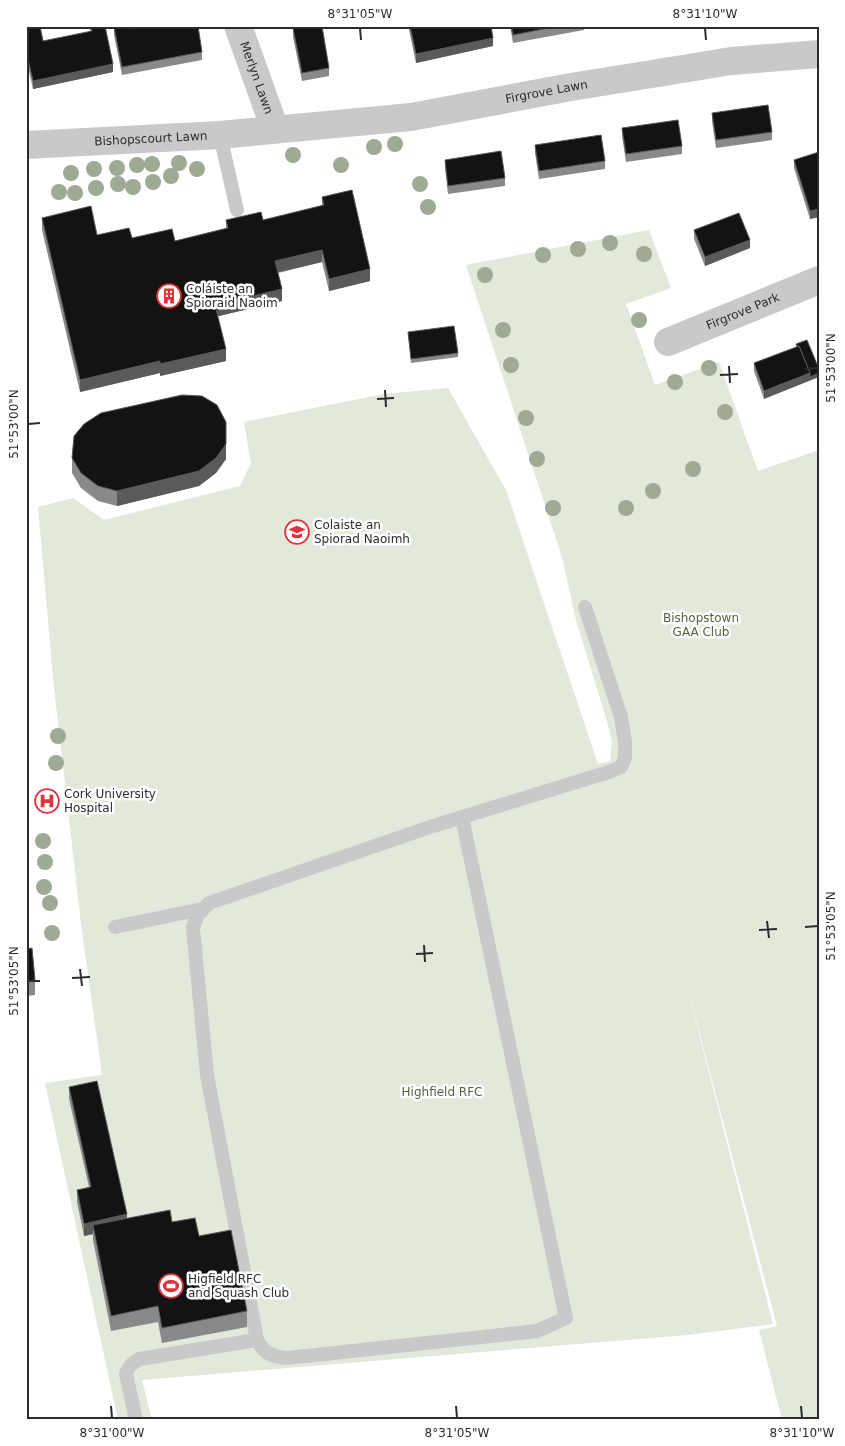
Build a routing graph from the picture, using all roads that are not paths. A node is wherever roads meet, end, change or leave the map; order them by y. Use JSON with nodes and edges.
{"nodes":[{"id":1,"x":238,"y":26,"type":"edge"},
{"id":2,"x":819,"y":54,"type":"edge"},
{"id":3,"x":274,"y":130,"type":"junction"},
{"id":4,"x":220,"y":135,"type":"junction"},
{"id":5,"x":26,"y":145,"type":"edge"},
{"id":6,"x":238,"y":210,"type":"dead end"},
{"id":7,"x":819,"y":280,"type":"edge"},
{"id":8,"x":668,"y":342,"type":"dead end"},
{"id":9,"x":585,"y":607,"type":"dead end"},
{"id":10,"x":462,"y":817,"type":"junction"},
{"id":11,"x":202,"y":909,"type":"junction"},
{"id":12,"x":115,"y":927,"type":"dead end"},
{"id":13,"x":257,"y":1340,"type":"junction"},
{"id":14,"x":136,"y":1420,"type":"edge"}],
"edges":[{"from":1,"to":3,"type":"street","name":"Merlyn Lawn"},
{"from":2,"to":3,"type":"street","name":"Firgrove Lawn"},
{"from":3,"to":4,"type":"street","name":"Bishopscourt Lawn"},
{"from":4,"to":5,"type":"street","name":"Bishopscourt Lawn"},
{"from":4,"to":6,"type":"lane"},
{"from":7,"to":8,"type":"street","name":"Firgrove Park"},
{"from":9,"to":10,"type":"lane"},
{"from":10,"to":11,"type":"lane"},
{"from":10,"to":13,"type":"lane"},
{"from":11,"to":12,"type":"lane"},
{"from":11,"to":13,"type":"lane"},
{"from":13,"to":14,"type":"lane"}]}
